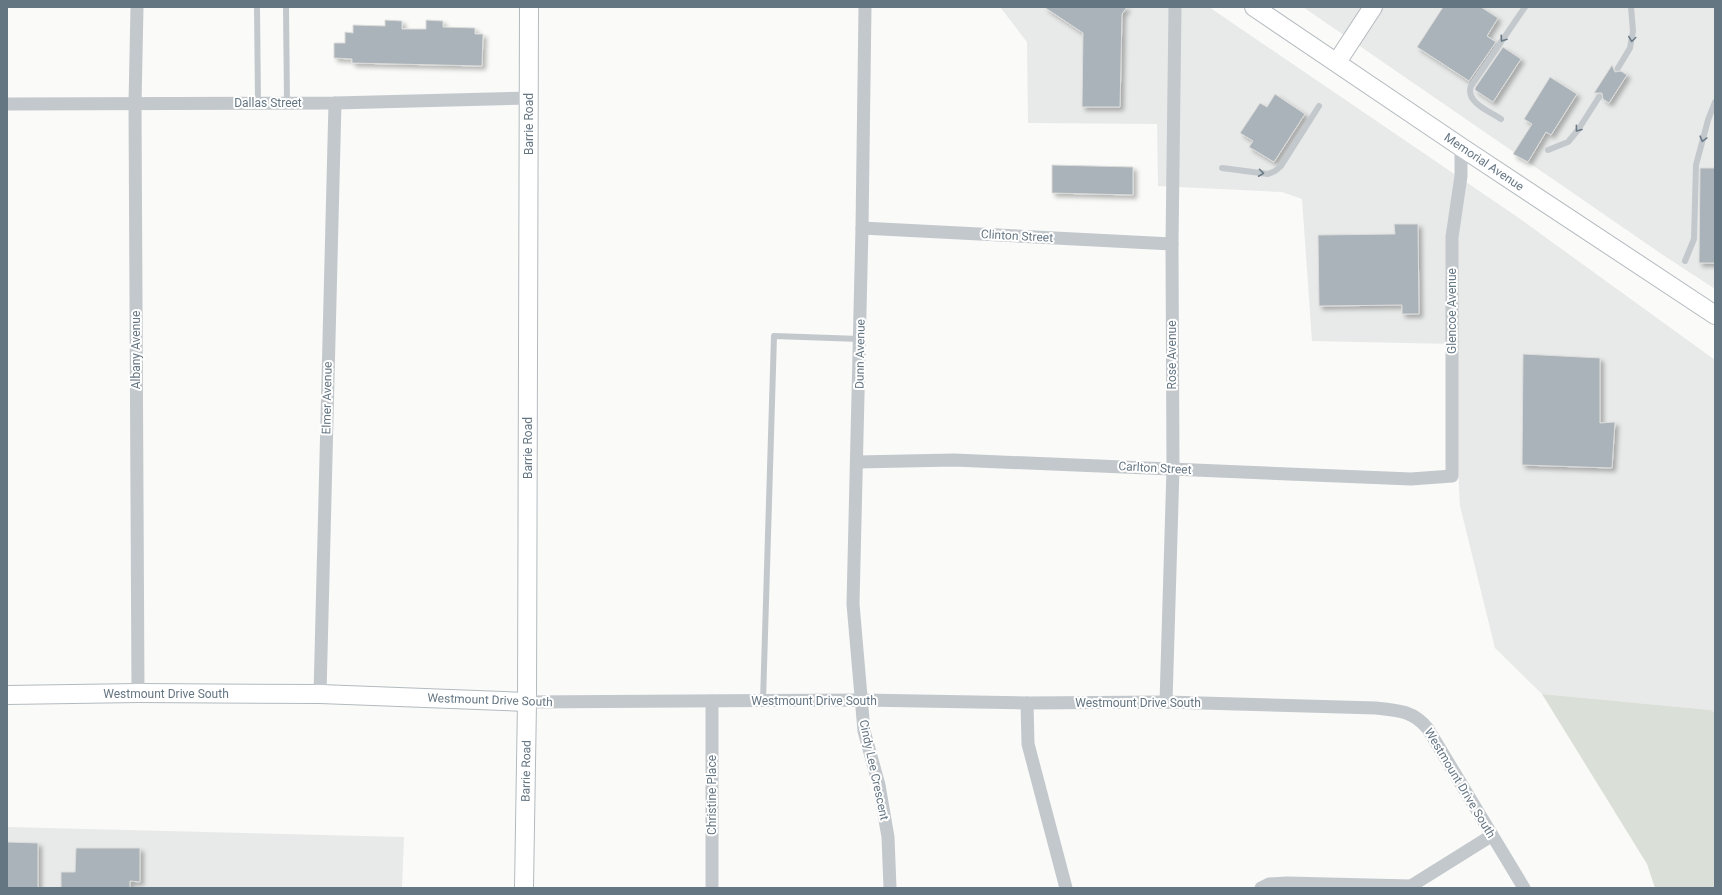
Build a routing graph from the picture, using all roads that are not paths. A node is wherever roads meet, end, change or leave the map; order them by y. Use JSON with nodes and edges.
{"nodes":[{"id":1,"x":137,"y":7,"type":"edge"},
{"id":2,"x":257,"y":7,"type":"edge"},
{"id":3,"x":286,"y":7,"type":"edge"},
{"id":4,"x":529,"y":7,"type":"edge"},
{"id":5,"x":865,"y":7,"type":"edge"},
{"id":6,"x":1175,"y":7,"type":"edge"},
{"id":7,"x":1254,"y":7,"type":"edge"},
{"id":8,"x":1373,"y":7,"type":"edge"},
{"id":9,"x":1525,"y":7,"type":"edge"},
{"id":10,"x":1631,"y":7,"type":"edge"},
{"id":11,"x":1337,"y":62,"type":"junction"},
{"id":12,"x":1618,"y":68,"type":"dead end"},
{"id":13,"x":1599,"y":97,"type":"dead end"},
{"id":14,"x":529,"y":98,"type":"junction"},
{"id":15,"x":1715,"y":102,"type":"edge"},
{"id":16,"x":258,"y":103,"type":"junction"},
{"id":17,"x":287,"y":103,"type":"junction"},
{"id":18,"x":335,"y":103,"type":"junction"},
{"id":19,"x":7,"y":104,"type":"edge"},
{"id":20,"x":135,"y":104,"type":"junction"},
{"id":21,"x":1320,"y":106,"type":"dead end"},
{"id":22,"x":1501,"y":119,"type":"dead end"},
{"id":23,"x":1461,"y":147,"type":"junction"},
{"id":24,"x":1548,"y":150,"type":"dead end"},
{"id":25,"x":1222,"y":168,"type":"dead end"},
{"id":26,"x":862,"y":228,"type":"junction"},
{"id":27,"x":1172,"y":244,"type":"junction"},
{"id":28,"x":1685,"y":261,"type":"dead end"},
{"id":29,"x":1715,"y":315,"type":"edge"},
{"id":30,"x":860,"y":339,"type":"junction"},
{"id":31,"x":857,"y":462,"type":"junction"},
{"id":32,"x":1173,"y":469,"type":"junction"},
{"id":33,"x":1452,"y":476,"type":"joint"},
{"id":34,"x":138,"y":693,"type":"junction"},
{"id":35,"x":320,"y":694,"type":"junction"},
{"id":36,"x":7,"y":695,"type":"edge"},
{"id":37,"x":862,"y":700,"type":"junction"},
{"id":38,"x":712,"y":701,"type":"junction"},
{"id":39,"x":763,"y":701,"type":"junction"},
{"id":40,"x":527,"y":702,"type":"junction"},
{"id":41,"x":1166,"y":702,"type":"junction"},
{"id":42,"x":1027,"y":703,"type":"junction"},
{"id":43,"x":1491,"y":836,"type":"junction"},
{"id":44,"x":1411,"y":887,"type":"edge"},
{"id":45,"x":524,"y":888,"type":"edge"},
{"id":46,"x":712,"y":888,"type":"edge"},
{"id":47,"x":890,"y":888,"type":"edge"},
{"id":48,"x":1066,"y":888,"type":"edge"},
{"id":49,"x":1261,"y":888,"type":"edge"},
{"id":50,"x":1524,"y":888,"type":"edge"}],
"edges":[{"from":1,"to":20,"type":"street","name":"Albany Avenue"},
{"from":2,"to":16,"type":"lane"},
{"from":3,"to":17,"type":"lane"},
{"from":4,"to":14,"type":"street","name":"Barrie Road"},
{"from":5,"to":26,"type":"street","name":"Dunn Avenue"},
{"from":6,"to":27,"type":"street","name":"Rose Avenue"},
{"from":7,"to":11,"type":"street","name":"Memorial Avenue"},
{"from":8,"to":11,"type":"street"},
{"from":9,"to":22,"type":"lane","one_way":true},
{"from":10,"to":12,"type":"lane","one_way":true},
{"from":11,"to":23,"type":"street","name":"Memorial Avenue"},
{"from":13,"to":24,"type":"lane","one_way":true},
{"from":14,"to":18,"type":"street","name":"Dallas Street"},
{"from":14,"to":40,"type":"street","name":"Barrie Road"},
{"from":15,"to":28,"type":"lane","one_way":true},
{"from":16,"to":17,"type":"street","name":"Dallas Street"},
{"from":16,"to":20,"type":"street","name":"Dallas Street"},
{"from":17,"to":18,"type":"street","name":"Dallas Street"},
{"from":18,"to":35,"type":"street","name":"Elmer Avenue"},
{"from":19,"to":20,"type":"street","name":"Dallas Street"},
{"from":20,"to":34,"type":"street","name":"Albany Avenue"},
{"from":25,"to":21,"type":"lane","one_way":true},
{"from":23,"to":29,"type":"street","name":"Memorial Avenue"},
{"from":23,"to":33,"type":"street","name":"Glencoe Avenue"},
{"from":26,"to":27,"type":"street","name":"Clinton Street"},
{"from":26,"to":30,"type":"street","name":"Dunn Avenue"},
{"from":27,"to":32,"type":"street","name":"Rose Avenue"},
{"from":30,"to":31,"type":"street","name":"Dunn Avenue"},
{"from":30,"to":39,"type":"lane"},
{"from":31,"to":32,"type":"street","name":"Carlton Street"},
{"from":31,"to":37,"type":"street","name":"Dunn Avenue"},
{"from":32,"to":33,"type":"street","name":"Carlton Street"},
{"from":32,"to":41,"type":"street","name":"Rose Avenue"},
{"from":34,"to":35,"type":"street","name":"Westmount Drive South"},
{"from":34,"to":36,"type":"street","name":"Westmount Drive South"},
{"from":35,"to":40,"type":"street","name":"Westmount Drive South"},
{"from":37,"to":39,"type":"street","name":"Westmount Drive South"},
{"from":37,"to":42,"type":"street","name":"Westmount Drive South"},
{"from":37,"to":47,"type":"street","name":"Cindy Lee Crescent"},
{"from":38,"to":39,"type":"street","name":"Westmount Drive South"},
{"from":38,"to":40,"type":"street","name":"Westmount Drive South"},
{"from":38,"to":46,"type":"street","name":"Christine Place"},
{"from":40,"to":45,"type":"street","name":"Barrie Road"},
{"from":41,"to":42,"type":"street","name":"Westmount Drive South"},
{"from":41,"to":43,"type":"street","name":"Westmount Drive South"},
{"from":42,"to":48,"type":"street"},
{"from":43,"to":44,"type":"street"},
{"from":43,"to":50,"type":"street","name":"Westmount Drive South"},
{"from":44,"to":49,"type":"street"}]}
